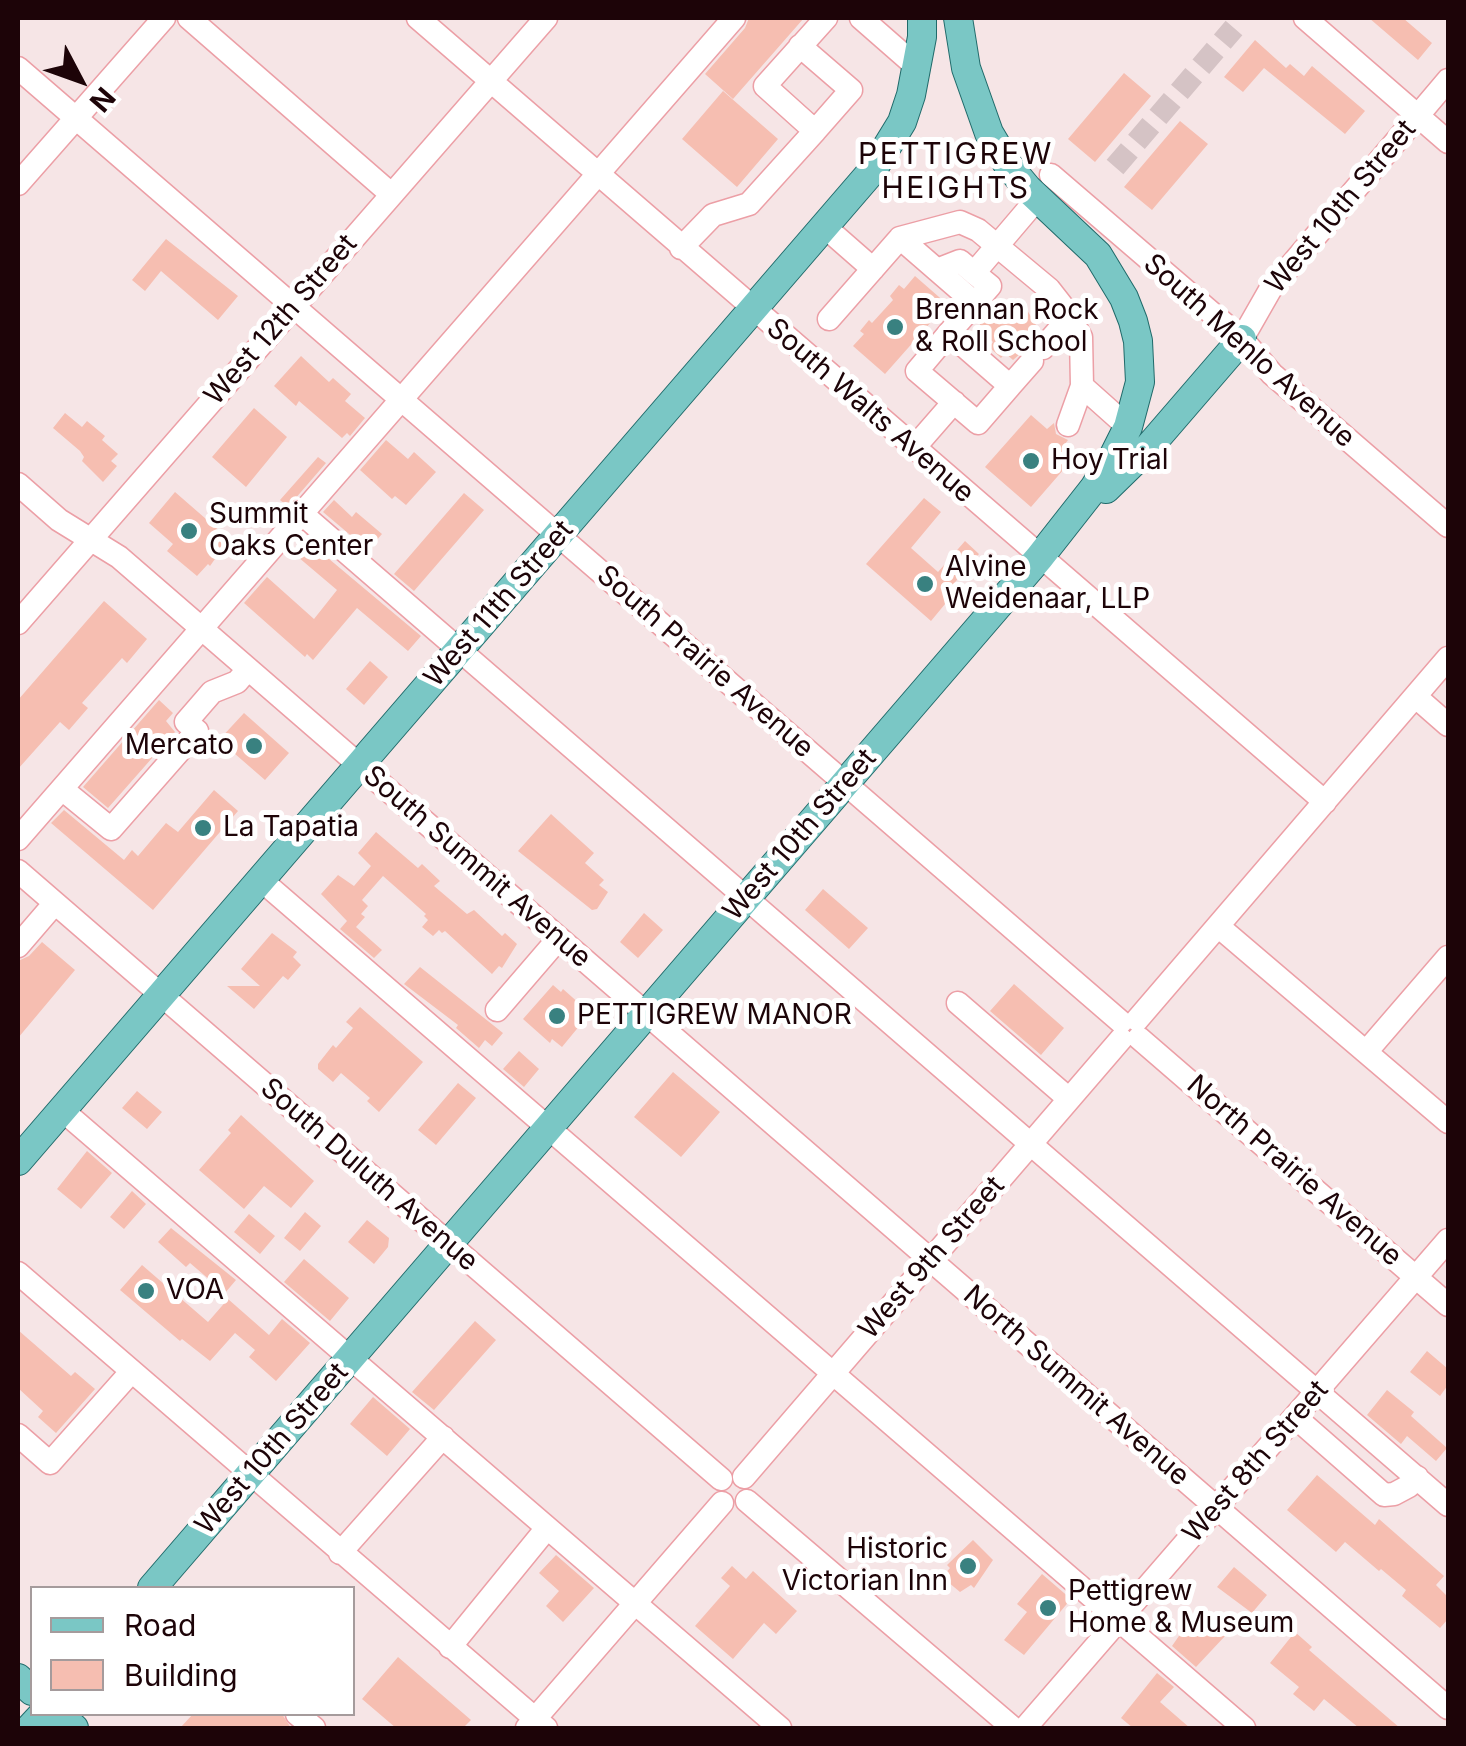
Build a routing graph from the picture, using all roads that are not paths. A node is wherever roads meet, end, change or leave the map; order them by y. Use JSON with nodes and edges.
{"nodes":[{"id":1,"x":164,"y":18,"type":"edge"},
{"id":2,"x":189,"y":18,"type":"edge"},
{"id":3,"x":418,"y":18,"type":"edge"},
{"id":4,"x":546,"y":18,"type":"edge"},
{"id":5,"x":734,"y":18,"type":"edge"},
{"id":6,"x":826,"y":18,"type":"edge"},
{"id":7,"x":861,"y":18,"type":"edge"},
{"id":8,"x":922,"y":18,"type":"edge"},
{"id":9,"x":958,"y":18,"type":"edge"},
{"id":10,"x":1304,"y":18,"type":"edge"},
{"id":11,"x":800,"y":46,"type":"junction"},
{"id":12,"x":918,"y":66,"type":"junction"},
{"id":13,"x":18,"y":68,"type":"edge"},
{"id":14,"x":1448,"y":80,"type":"edge"},
{"id":15,"x":490,"y":81,"type":"junction"},
{"id":16,"x":1418,"y":115,"type":"junction"},
{"id":17,"x":76,"y":118,"type":"junction"},
{"id":18,"x":816,"y":132,"type":"junction"},
{"id":19,"x":1448,"y":142,"type":"edge"},
{"id":20,"x":597,"y":176,"type":"junction"},
{"id":21,"x":18,"y":184,"type":"edge"},
{"id":22,"x":1044,"y":187,"type":"junction"},
{"id":23,"x":391,"y":194,"type":"junction"},
{"id":24,"x":825,"y":227,"type":"junction"},
{"id":25,"x":900,"y":238,"type":"junction"},
{"id":26,"x":997,"y":246,"type":"junction"},
{"id":27,"x":680,"y":248,"type":"junction"},
{"id":28,"x":873,"y":269,"type":"junction"},
{"id":29,"x":937,"y":270,"type":"junction"},
{"id":30,"x":974,"y":273,"type":"junction"},
{"id":31,"x":975,"y":303,"type":"junction"},
{"id":32,"x":292,"y":306,"type":"junction"},
{"id":33,"x":752,"y":310,"type":"junction"},
{"id":34,"x":1070,"y":317,"type":"junction"},
{"id":35,"x":829,"y":319,"type":"dead end"},
{"id":36,"x":948,"y":334,"type":"junction"},
{"id":37,"x":1242,"y":339,"type":"junction"},
{"id":38,"x":1010,"y":386,"type":"junction"},
{"id":39,"x":1082,"y":386,"type":"junction"},
{"id":40,"x":401,"y":399,"type":"junction"},
{"id":41,"x":954,"y":402,"type":"junction"},
{"id":42,"x":1068,"y":426,"type":"dead end"},
{"id":43,"x":1128,"y":427,"type":"junction"},
{"id":44,"x":913,"y":449,"type":"junction"},
{"id":45,"x":18,"y":484,"type":"edge"},
{"id":46,"x":301,"y":514,"type":"junction"},
{"id":47,"x":1448,"y":526,"type":"edge"},
{"id":48,"x":558,"y":535,"type":"junction"},
{"id":49,"x":90,"y":540,"type":"junction"},
{"id":50,"x":1038,"y":558,"type":"junction"},
{"id":51,"x":18,"y":623,"type":"edge"},
{"id":52,"x":202,"y":629,"type":"junction"},
{"id":53,"x":460,"y":649,"type":"junction"},
{"id":54,"x":1448,"y":658,"type":"edge"},
{"id":55,"x":248,"y":668,"type":"junction"},
{"id":56,"x":1416,"y":697,"type":"junction"},
{"id":57,"x":1448,"y":725,"type":"edge"},
{"id":58,"x":360,"y":765,"type":"junction"},
{"id":59,"x":844,"y":783,"type":"junction"},
{"id":60,"x":62,"y":789,"type":"junction"},
{"id":61,"x":1324,"y":802,"type":"junction"},
{"id":62,"x":18,"y":839,"type":"edge"},
{"id":63,"x":18,"y":870,"type":"edge"},
{"id":64,"x":261,"y":880,"type":"junction"},
{"id":65,"x":746,"y":897,"type":"junction"},
{"id":66,"x":56,"y":903,"type":"junction"},
{"id":67,"x":1218,"y":926,"type":"junction"},
{"id":68,"x":559,"y":938,"type":"junction"},
{"id":69,"x":18,"y":946,"type":"edge"},
{"id":70,"x":1448,"y":957,"type":"edge"},
{"id":71,"x":162,"y":995,"type":"junction"},
{"id":72,"x":958,"y":1003,"type":"dead end"},
{"id":73,"x":497,"y":1010,"type":"dead end"},
{"id":74,"x":646,"y":1013,"type":"junction"},
{"id":75,"x":1129,"y":1030,"type":"junction"},
{"id":76,"x":1366,"y":1052,"type":"junction"},
{"id":77,"x":1070,"y":1099,"type":"junction"},
{"id":78,"x":62,"y":1110,"type":"junction"},
{"id":79,"x":1448,"y":1122,"type":"edge"},
{"id":80,"x":549,"y":1127,"type":"junction"},
{"id":81,"x":1032,"y":1143,"type":"junction"},
{"id":82,"x":18,"y":1161,"type":"edge"},
{"id":83,"x":1448,"y":1240,"type":"edge"},
{"id":84,"x":448,"y":1244,"type":"junction"},
{"id":85,"x":931,"y":1259,"type":"junction"},
{"id":86,"x":18,"y":1273,"type":"edge"},
{"id":87,"x":1416,"y":1277,"type":"junction"},
{"id":88,"x":1448,"y":1305,"type":"edge"},
{"id":89,"x":351,"y":1357,"type":"junction"},
{"id":90,"x":130,"y":1372,"type":"junction"},
{"id":91,"x":834,"y":1372,"type":"junction"},
{"id":92,"x":1318,"y":1391,"type":"junction"},
{"id":93,"x":1295,"y":1417,"type":"junction"},
{"id":94,"x":18,"y":1435,"type":"edge"},
{"id":95,"x":442,"y":1436,"type":"junction"},
{"id":96,"x":250,"y":1476,"type":"junction"},
{"id":97,"x":1416,"y":1477,"type":"junction"},
{"id":98,"x":729,"y":1486,"type":"junction"},
{"id":99,"x":1448,"y":1506,"type":"edge"},
{"id":100,"x":1216,"y":1509,"type":"junction"},
{"id":101,"x":548,"y":1528,"type":"junction"},
{"id":102,"x":340,"y":1552,"type":"junction"},
{"id":103,"x":154,"y":1586,"type":"edge"},
{"id":104,"x":635,"y":1604,"type":"junction"},
{"id":105,"x":1119,"y":1620,"type":"junction"},
{"id":106,"x":450,"y":1647,"type":"junction"},
{"id":107,"x":1448,"y":1708,"type":"edge"},
{"id":108,"x":536,"y":1725,"type":"edge"},
{"id":109,"x":780,"y":1728,"type":"edge"},
{"id":110,"x":1013,"y":1728,"type":"edge"},
{"id":111,"x":1025,"y":1728,"type":"edge"},
{"id":112,"x":1244,"y":1728,"type":"edge"}],
"edges":[{"from":1,"to":17,"type":"street"},
{"from":2,"to":23,"type":"street"},
{"from":3,"to":15,"type":"street","name":"South Walts Avenue"},
{"from":4,"to":15,"type":"street","name":"West 12th Street"},
{"from":5,"to":20,"type":"street"},
{"from":6,"to":11,"type":"street"},
{"from":7,"to":12,"type":"street"},
{"from":8,"to":12,"type":"main road","name":"West 11th Street"},
{"from":9,"to":22,"type":"main road","name":"West 10th Street"},
{"from":10,"to":16,"type":"street"},
{"from":11,"to":18,"type":"street"},
{"from":11,"to":18,"type":"street"},
{"from":12,"to":24,"type":"main road","name":"West 11th Street"},
{"from":13,"to":17,"type":"street","name":"South Prairie Avenue"},
{"from":14,"to":16,"type":"street","name":"West 10th Street"},
{"from":15,"to":20,"type":"street","name":"South Walts Avenue"},
{"from":15,"to":23,"type":"street","name":"West 12th Street"},
{"from":16,"to":19,"type":"street"},
{"from":16,"to":37,"type":"street","name":"West 10th Street"},
{"from":17,"to":21,"type":"street"},
{"from":17,"to":32,"type":"street","name":"South Prairie Avenue"},
{"from":18,"to":27,"type":"street"},
{"from":20,"to":27,"type":"street","name":"South Walts Avenue"},
{"from":20,"to":40,"type":"street"},
{"from":22,"to":26,"type":"street"},
{"from":22,"to":37,"type":"street","name":"South Menlo Avenue"},
{"from":22,"to":43,"type":"main road","name":"West 10th Street"},
{"from":23,"to":32,"type":"street","name":"West 12th Street"},
{"from":24,"to":28,"type":"street"},
{"from":24,"to":33,"type":"main road","name":"West 11th Street"},
{"from":25,"to":26,"type":"street"},
{"from":25,"to":28,"type":"street"},
{"from":25,"to":29,"type":"street"},
{"from":26,"to":30,"type":"street"},
{"from":26,"to":34,"type":"street"},
{"from":27,"to":33,"type":"street","name":"South Walts Avenue"},
{"from":28,"to":35,"type":"street"},
{"from":29,"to":30,"type":"street"},
{"from":29,"to":31,"type":"street"},
{"from":30,"to":31,"type":"street"},
{"from":31,"to":36,"type":"street"},
{"from":32,"to":40,"type":"street","name":"South Prairie Avenue"},
{"from":32,"to":49,"type":"street","name":"West 12th Street"},
{"from":33,"to":44,"type":"street","name":"South Walts Avenue"},
{"from":33,"to":48,"type":"main road","name":"West 11th Street"},
{"from":34,"to":38,"type":"street"},
{"from":34,"to":39,"type":"street"},
{"from":36,"to":38,"type":"street"},
{"from":36,"to":41,"type":"street"},
{"from":37,"to":47,"type":"street","name":"South Menlo Avenue"},
{"from":37,"to":50,"type":"main road"},
{"from":38,"to":41,"type":"street"},
{"from":39,"to":42,"type":"street"},
{"from":39,"to":43,"type":"street"},
{"from":40,"to":46,"type":"street"},
{"from":40,"to":48,"type":"street","name":"South Prairie Avenue"},
{"from":41,"to":44,"type":"street"},
{"from":43,"to":50,"type":"main road","name":"West 10th Street"},
{"from":44,"to":50,"type":"street","name":"South Walts Avenue"},
{"from":45,"to":49,"type":"street","name":"South Summit Avenue"},
{"from":46,"to":52,"type":"street"},
{"from":46,"to":53,"type":"street"},
{"from":48,"to":53,"type":"main road","name":"West 11th Street"},
{"from":48,"to":59,"type":"street","name":"South Prairie Avenue"},
{"from":49,"to":51,"type":"street","name":"West 12th Street"},
{"from":49,"to":52,"type":"street","name":"South Summit Avenue"},
{"from":50,"to":59,"type":"main road","name":"West 10th Street"},
{"from":50,"to":61,"type":"street","name":"South Walts Avenue"},
{"from":52,"to":55,"type":"street","name":"South Summit Avenue"},
{"from":52,"to":60,"type":"street"},
{"from":53,"to":58,"type":"main road","name":"West 11th Street"},
{"from":53,"to":65,"type":"street"},
{"from":54,"to":56,"type":"street","name":"West 9th Street"},
{"from":55,"to":58,"type":"street","name":"South Summit Avenue"},
{"from":55,"to":60,"type":"street"},
{"from":56,"to":57,"type":"street"},
{"from":56,"to":61,"type":"street","name":"West 9th Street"},
{"from":58,"to":64,"type":"main road","name":"West 11th Street"},
{"from":58,"to":68,"type":"street","name":"South Summit Avenue"},
{"from":59,"to":65,"type":"main road","name":"West 10th Street"},
{"from":59,"to":75,"type":"street","name":"South Prairie Avenue"},
{"from":60,"to":62,"type":"street"},
{"from":61,"to":67,"type":"street","name":"West 9th Street"},
{"from":63,"to":66,"type":"street","name":"South Duluth Avenue"},
{"from":64,"to":71,"type":"main road","name":"West 11th Street"},
{"from":64,"to":80,"type":"street"},
{"from":65,"to":74,"type":"main road","name":"West 10th Street"},
{"from":65,"to":81,"type":"street"},
{"from":66,"to":69,"type":"street"},
{"from":66,"to":71,"type":"street","name":"South Duluth Avenue"},
{"from":67,"to":75,"type":"street","name":"West 9th Street"},
{"from":67,"to":76,"type":"street"},
{"from":68,"to":73,"type":"street"},
{"from":68,"to":74,"type":"street","name":"South Summit Avenue"},
{"from":70,"to":76,"type":"street"},
{"from":71,"to":78,"type":"main road","name":"West 11th Street"},
{"from":71,"to":84,"type":"street","name":"South Duluth Avenue"},
{"from":72,"to":77,"type":"street"},
{"from":74,"to":80,"type":"main road","name":"West 10th Street"},
{"from":74,"to":85,"type":"street","name":"South Summit Avenue"},
{"from":75,"to":77,"type":"street","name":"West 9th Street"},
{"from":75,"to":87,"type":"street","name":"North Prairie Avenue"},
{"from":76,"to":79,"type":"street"},
{"from":77,"to":81,"type":"street","name":"West 9th Street"},
{"from":78,"to":82,"type":"main road","name":"West 11th Street"},
{"from":78,"to":89,"type":"street"},
{"from":80,"to":84,"type":"main road","name":"West 10th Street"},
{"from":80,"to":91,"type":"street"},
{"from":81,"to":85,"type":"street","name":"West 9th Street"},
{"from":81,"to":92,"type":"street"},
{"from":83,"to":87,"type":"street","name":"West 8th Street"},
{"from":84,"to":89,"type":"main road","name":"West 10th Street"},
{"from":84,"to":98,"type":"street","name":"South Duluth Avenue"},
{"from":85,"to":91,"type":"street","name":"West 9th Street"},
{"from":85,"to":100,"type":"street","name":"North Summit Avenue"},
{"from":86,"to":90,"type":"street"},
{"from":87,"to":88,"type":"street","name":"North Prairie Avenue"},
{"from":87,"to":92,"type":"street","name":"West 8th Street"},
{"from":89,"to":95,"type":"street"},
{"from":89,"to":96,"type":"main road","name":"West 10th Street"},
{"from":90,"to":94,"type":"street"},
{"from":90,"to":96,"type":"street"},
{"from":91,"to":98,"type":"street","name":"West 9th Street"},
{"from":91,"to":105,"type":"street"},
{"from":92,"to":93,"type":"street","name":"West 8th Street"},
{"from":92,"to":97,"type":"street"},
{"from":93,"to":97,"type":"street"},
{"from":93,"to":100,"type":"street","name":"West 8th Street"},
{"from":95,"to":101,"type":"street"},
{"from":95,"to":102,"type":"street"},
{"from":96,"to":102,"type":"street"},
{"from":96,"to":103,"type":"main road","name":"West 10th Street"},
{"from":97,"to":99,"type":"street"},
{"from":98,"to":104,"type":"street","name":"West 9th Street"},
{"from":98,"to":110,"type":"street"},
{"from":100,"to":105,"type":"street","name":"West 8th Street"},
{"from":100,"to":107,"type":"street","name":"North Summit Avenue"},
{"from":101,"to":104,"type":"street"},
{"from":101,"to":106,"type":"street"},
{"from":102,"to":106,"type":"street"},
{"from":104,"to":108,"type":"street","name":"West 9th Street"},
{"from":104,"to":109,"type":"street"},
{"from":105,"to":111,"type":"street","name":"West 8th Street"},
{"from":105,"to":112,"type":"street"},
{"from":106,"to":108,"type":"street"}]}
